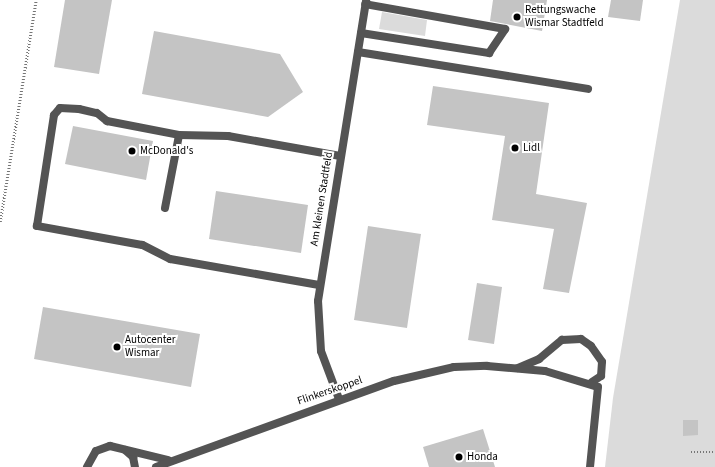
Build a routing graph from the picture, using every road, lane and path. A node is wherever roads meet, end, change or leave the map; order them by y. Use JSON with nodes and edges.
{"nodes":[{"id":1,"x":36,"y":0,"type":"edge"},
{"id":2,"x":365,"y":2,"type":"edge"},
{"id":3,"x":361,"y":33,"type":"junction"},
{"id":4,"x":358,"y":52,"type":"junction"},
{"id":5,"x":588,"y":90,"type":"dead end"},
{"id":6,"x":179,"y":135,"type":"junction"},
{"id":7,"x":340,"y":156,"type":"junction"},
{"id":8,"x":165,"y":208,"type":"dead end"},
{"id":9,"x":0,"y":222,"type":"edge"},
{"id":10,"x":319,"y":285,"type":"junction"},
{"id":11,"x":518,"y":368,"type":"junction"},
{"id":12,"x":592,"y":382,"type":"junction"},
{"id":13,"x":340,"y":399,"type":"junction"},
{"id":14,"x":120,"y":447,"type":"junction"},
{"id":15,"x":691,"y":452,"type":"dead end"},
{"id":16,"x":715,"y":452,"type":"edge"},
{"id":17,"x":168,"y":460,"type":"junction"},
{"id":18,"x":87,"y":467,"type":"edge"},
{"id":19,"x":135,"y":467,"type":"edge"},
{"id":20,"x":156,"y":467,"type":"edge"},
{"id":21,"x":590,"y":467,"type":"edge"}],
"edges":[{"from":1,"to":9,"type":"path"},
{"from":2,"to":3,"type":"street","name":"Am kleinen Stadtfeld"},
{"from":2,"to":3,"type":"street"},
{"from":3,"to":4,"type":"street","name":"Am kleinen Stadtfeld"},
{"from":4,"to":5,"type":"street"},
{"from":4,"to":7,"type":"street","name":"Am kleinen Stadtfeld"},
{"from":6,"to":7,"type":"street"},
{"from":6,"to":8,"type":"street"},
{"from":6,"to":10,"type":"street"},
{"from":7,"to":10,"type":"street","name":"Am kleinen Stadtfeld"},
{"from":10,"to":13,"type":"street","name":"Am kleinen Stadtfeld"},
{"from":11,"to":12,"type":"street","name":"Flinkerskoppel"},
{"from":11,"to":12,"type":"street","name":"Flinkerskoppel"},
{"from":11,"to":13,"type":"street","name":"Flinkerskoppel"},
{"from":12,"to":21,"type":"street"},
{"from":13,"to":17,"type":"street","name":"Flinkerskoppel"},
{"from":14,"to":17,"type":"street"},
{"from":14,"to":18,"type":"street"},
{"from":14,"to":19,"type":"street"},
{"from":15,"to":16,"type":"path"},
{"from":17,"to":20,"type":"street","name":"Flinkerskoppel"}]}
